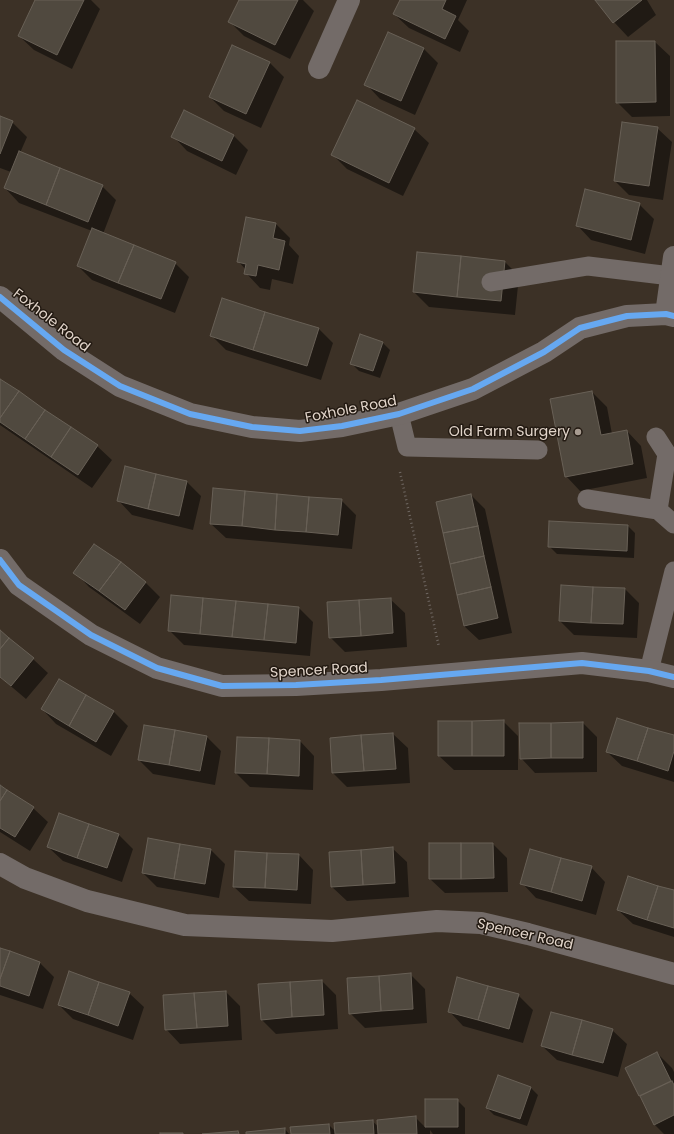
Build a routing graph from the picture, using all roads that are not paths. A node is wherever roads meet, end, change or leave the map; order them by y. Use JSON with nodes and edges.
{"nodes":[{"id":1,"x":349,"y":0,"type":"edge"},
{"id":2,"x":319,"y":68,"type":"dead end"},
{"id":3,"x":673,"y":267,"type":"edge"},
{"id":4,"x":491,"y":282,"type":"dead end"},
{"id":5,"x":0,"y":296,"type":"edge"},
{"id":6,"x":670,"y":315,"type":"edge"},
{"id":7,"x":399,"y":414,"type":"junction"},
{"id":8,"x":656,"y":437,"type":"dead end"},
{"id":9,"x":538,"y":450,"type":"dead end"},
{"id":10,"x":587,"y":499,"type":"dead end"},
{"id":11,"x":658,"y":510,"type":"junction"},
{"id":12,"x":674,"y":524,"type":"edge"},
{"id":13,"x":0,"y":560,"type":"edge"},
{"id":14,"x":674,"y":571,"type":"edge"},
{"id":15,"x":649,"y":671,"type":"junction"},
{"id":16,"x":674,"y":677,"type":"edge"},
{"id":17,"x":0,"y":864,"type":"edge"},
{"id":18,"x":674,"y":974,"type":"edge"}],
"edges":[{"from":1,"to":2,"type":"street"},
{"from":3,"to":4,"type":"lane"},
{"from":3,"to":6,"type":"street"},
{"from":5,"to":7,"type":"street","name":"Foxhole Road"},
{"from":6,"to":7,"type":"street","name":"Foxhole Road"},
{"from":7,"to":9,"type":"lane"},
{"from":8,"to":11,"type":"lane"},
{"from":10,"to":11,"type":"lane"},
{"from":11,"to":12,"type":"lane"},
{"from":13,"to":15,"type":"street","name":"Spencer Road"},
{"from":14,"to":15,"type":"lane"},
{"from":15,"to":16,"type":"street","name":"Spencer Road"},
{"from":17,"to":18,"type":"street","name":"Spencer Road"}]}
